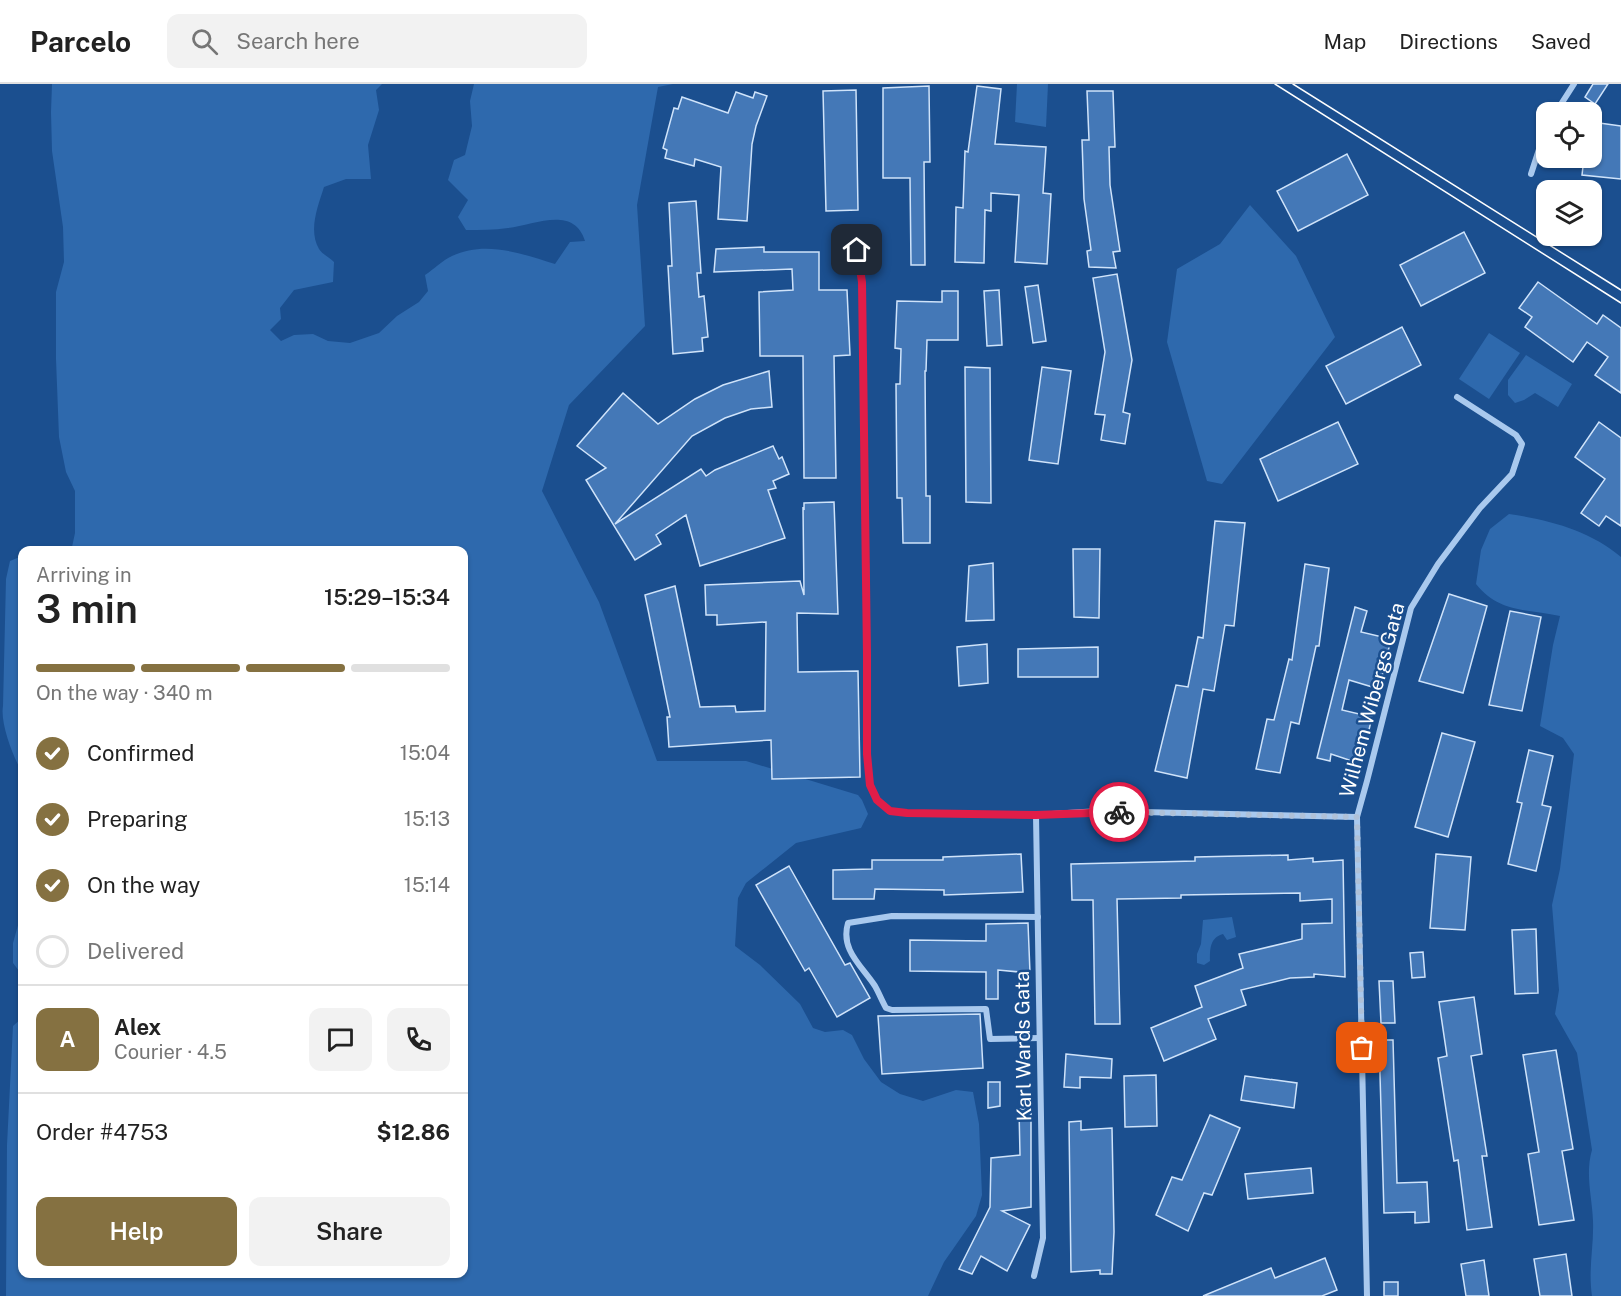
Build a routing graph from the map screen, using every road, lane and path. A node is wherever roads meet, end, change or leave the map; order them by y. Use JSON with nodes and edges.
{"nodes":[{"id":1,"x":1563,"y":84,"type":"edge"},
{"id":2,"x":1573,"y":87,"type":"edge"},
{"id":3,"x":1563,"y":102,"type":"edge"},
{"id":4,"x":1536,"y":159,"type":"edge"},
{"id":5,"x":1531,"y":174,"type":"dead end"},
{"id":6,"x":857,"y":250,"type":"dead end"},
{"id":7,"x":1457,"y":397,"type":"dead end"},
{"id":8,"x":1036,"y":815,"type":"junction"},
{"id":9,"x":1357,"y":817,"type":"junction"},
{"id":10,"x":1038,"y":917,"type":"junction"},
{"id":11,"x":1039,"y":1038,"type":"junction"},
{"id":12,"x":1034,"y":1276,"type":"dead end"},
{"id":13,"x":1367,"y":1296,"type":"edge"}],
"edges":[{"from":1,"to":2,"type":"street"},
{"from":2,"to":3,"type":"street"},
{"from":4,"to":5,"type":"street"},
{"from":6,"to":8,"type":"street"},
{"from":7,"to":9,"type":"street","name":"Wilhem Wibergs Gata"},
{"from":8,"to":9,"type":"street"},
{"from":8,"to":10,"type":"street","name":"Karl Wards Gata"},
{"from":9,"to":13,"type":"street","name":"Wilhem Wibergs Gata"},
{"from":10,"to":11,"type":"street","name":"Karl Wards Gata"},
{"from":10,"to":11,"type":"street"},
{"from":11,"to":12,"type":"street","name":"Karl Wards Gata"}]}
